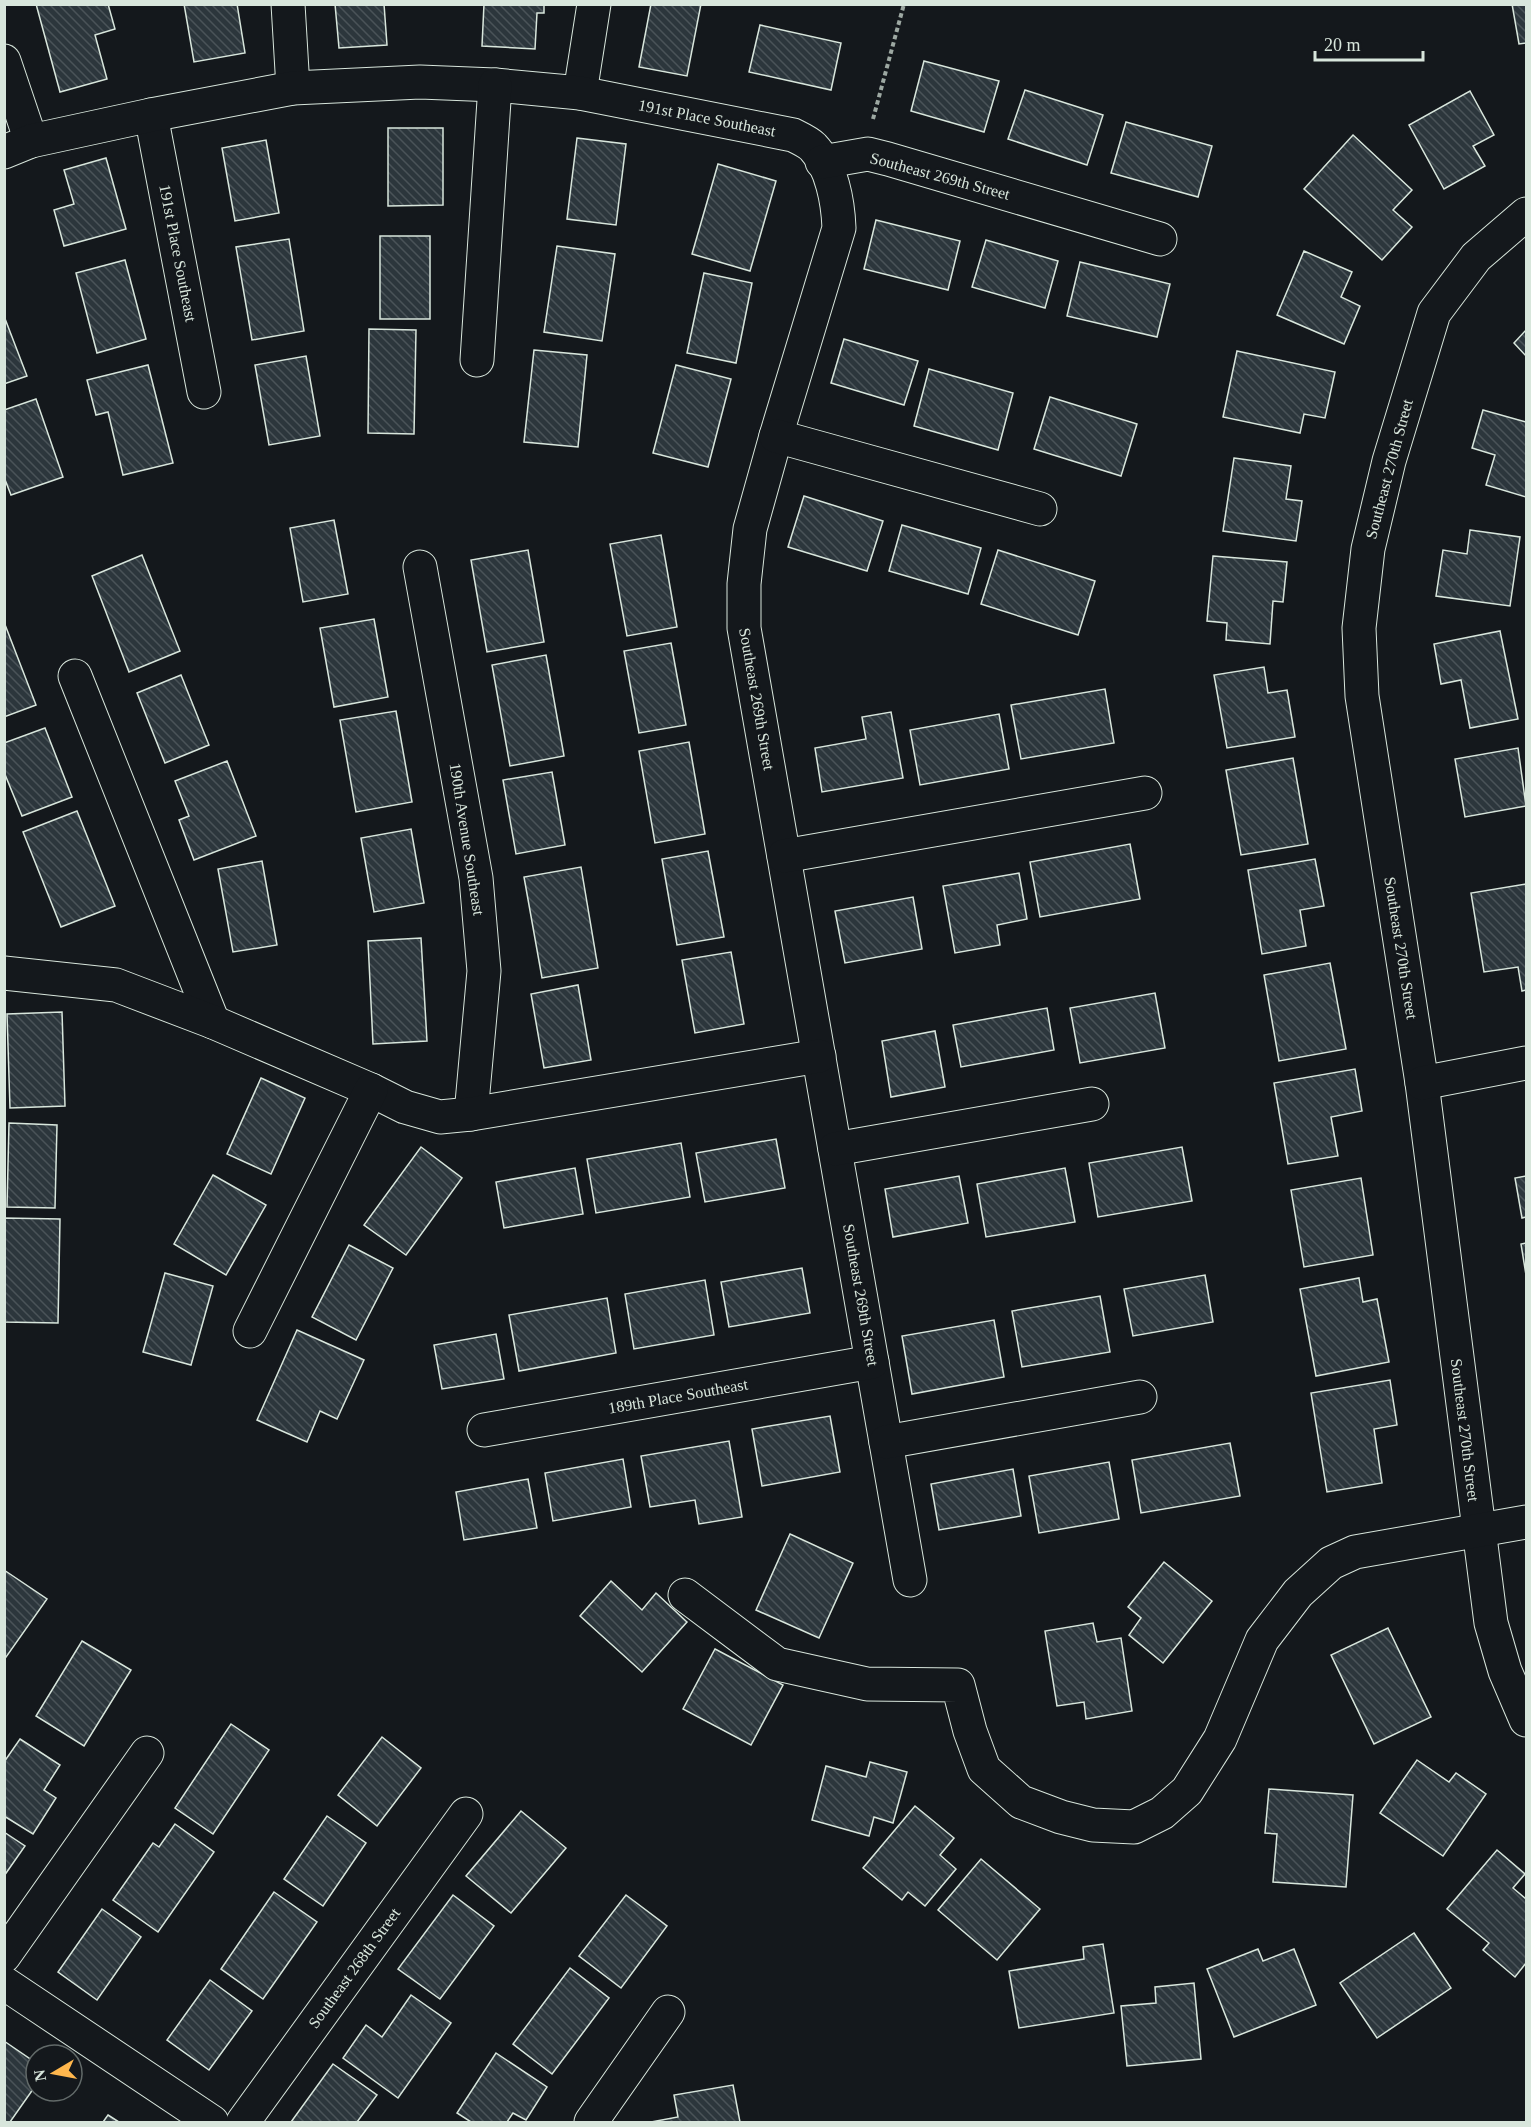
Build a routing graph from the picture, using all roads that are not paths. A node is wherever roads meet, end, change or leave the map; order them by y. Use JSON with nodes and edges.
{"nodes":[{"id":1,"x":288,"y":4,"type":"edge"},
{"id":2,"x":594,"y":4,"type":"edge"},
{"id":3,"x":4,"y":62,"type":"edge"},
{"id":4,"x":495,"y":85,"type":"junction"},
{"id":5,"x":293,"y":88,"type":"junction"},
{"id":6,"x":579,"y":93,"type":"junction"},
{"id":7,"x":151,"y":115,"type":"junction"},
{"id":8,"x":18,"y":146,"type":"edge"},
{"id":9,"x":822,"y":162,"type":"junction"},
{"id":10,"x":1527,"y":214,"type":"edge"},
{"id":11,"x":1160,"y":239,"type":"dead end"},
{"id":12,"x":477,"y":360,"type":"dead end"},
{"id":13,"x":204,"y":392,"type":"dead end"},
{"id":14,"x":776,"y":436,"type":"junction"},
{"id":15,"x":1041,"y":509,"type":"dead end"},
{"id":16,"x":420,"y":567,"type":"dead end"},
{"id":17,"x":75,"y":676,"type":"dead end"},
{"id":18,"x":1145,"y":793,"type":"dead end"},
{"id":19,"x":784,"y":856,"type":"junction"},
{"id":20,"x":4,"y":973,"type":"edge"},
{"id":21,"x":213,"y":1022,"type":"junction"},
{"id":22,"x":819,"y":1056,"type":"junction"},
{"id":23,"x":1527,"y":1063,"type":"edge"},
{"id":24,"x":1422,"y":1083,"type":"junction"},
{"id":25,"x":371,"y":1090,"type":"junction"},
{"id":26,"x":1092,"y":1104,"type":"dead end"},
{"id":27,"x":471,"y":1114,"type":"junction"},
{"id":28,"x":835,"y":1149,"type":"junction"},
{"id":29,"x":250,"y":1330,"type":"dead end"},
{"id":30,"x":872,"y":1362,"type":"junction"},
{"id":31,"x":1140,"y":1397,"type":"dead end"},
{"id":32,"x":484,"y":1430,"type":"dead end"},
{"id":33,"x":886,"y":1442,"type":"junction"},
{"id":34,"x":1527,"y":1522,"type":"edge"},
{"id":35,"x":1478,"y":1530,"type":"junction"},
{"id":36,"x":910,"y":1580,"type":"dead end"},
{"id":37,"x":685,"y":1595,"type":"dead end"},
{"id":38,"x":1527,"y":1720,"type":"edge"},
{"id":39,"x":147,"y":1753,"type":"dead end"},
{"id":40,"x":466,"y":1814,"type":"dead end"},
{"id":41,"x":4,"y":1956,"type":"edge"},
{"id":42,"x":4,"y":1983,"type":"edge"},
{"id":43,"x":668,"y":2012,"type":"dead end"},
{"id":44,"x":212,"y":2122,"type":"edge"},
{"id":45,"x":243,"y":2122,"type":"edge"},
{"id":46,"x":591,"y":2122,"type":"edge"}],
"edges":[{"from":1,"to":5,"type":"street"},
{"from":2,"to":6,"type":"street"},
{"from":3,"to":8,"type":"street","name":"191st Place Southeast"},
{"from":4,"to":5,"type":"street","name":"191st Place Southeast"},
{"from":4,"to":6,"type":"street","name":"191st Place Southeast"},
{"from":4,"to":12,"type":"street"},
{"from":5,"to":7,"type":"street","name":"191st Place Southeast"},
{"from":6,"to":9,"type":"street","name":"191st Place Southeast"},
{"from":7,"to":8,"type":"street","name":"191st Place Southeast"},
{"from":7,"to":13,"type":"street","name":"191st Place Southeast"},
{"from":9,"to":11,"type":"street","name":"Southeast 269th Street"},
{"from":9,"to":14,"type":"street","name":"Southeast 269th Street"},
{"from":10,"to":24,"type":"street","name":"Southeast 270th Street"},
{"from":14,"to":15,"type":"street"},
{"from":14,"to":19,"type":"street","name":"Southeast 269th Street"},
{"from":16,"to":27,"type":"street","name":"190th Avenue Southeast"},
{"from":17,"to":21,"type":"street"},
{"from":18,"to":19,"type":"street"},
{"from":19,"to":22,"type":"street","name":"Southeast 269th Street"},
{"from":20,"to":21,"type":"street"},
{"from":21,"to":25,"type":"street"},
{"from":22,"to":27,"type":"street"},
{"from":22,"to":28,"type":"street","name":"Southeast 269th Street"},
{"from":23,"to":24,"type":"street"},
{"from":24,"to":35,"type":"street","name":"Southeast 270th Street"},
{"from":25,"to":27,"type":"street"},
{"from":25,"to":29,"type":"street"},
{"from":26,"to":28,"type":"street"},
{"from":28,"to":30,"type":"street","name":"Southeast 269th Street"},
{"from":30,"to":32,"type":"street","name":"189th Place Southeast"},
{"from":30,"to":33,"type":"street","name":"Southeast 269th Street"},
{"from":31,"to":33,"type":"street"},
{"from":33,"to":36,"type":"street","name":"Southeast 269th Street"},
{"from":34,"to":35,"type":"street"},
{"from":35,"to":37,"type":"street"},
{"from":35,"to":38,"type":"street","name":"Southeast 270th Street"},
{"from":39,"to":41,"type":"street"},
{"from":40,"to":45,"type":"street","name":"Southeast 268th Street"},
{"from":42,"to":44,"type":"street"},
{"from":43,"to":46,"type":"street"}]}
